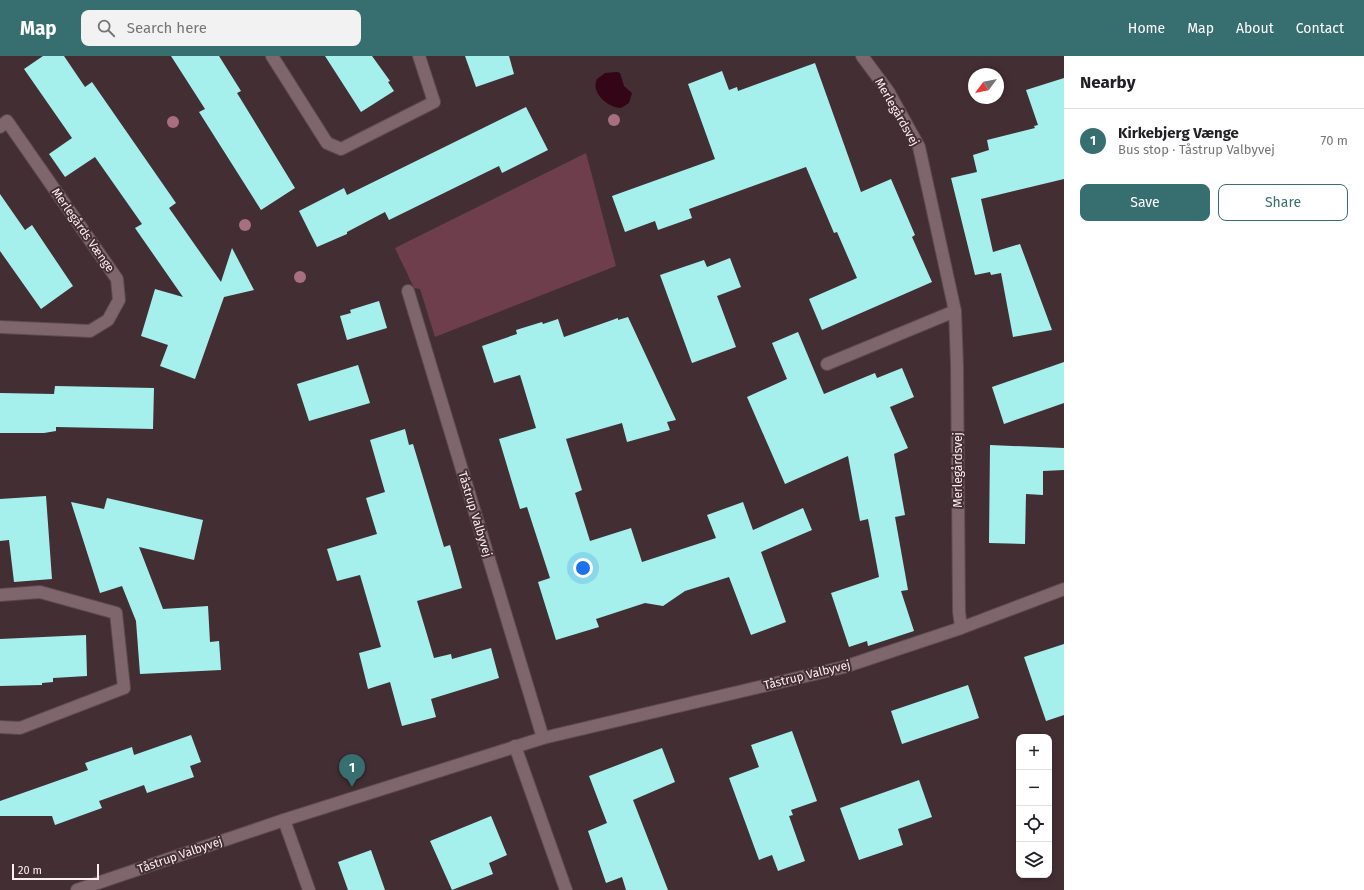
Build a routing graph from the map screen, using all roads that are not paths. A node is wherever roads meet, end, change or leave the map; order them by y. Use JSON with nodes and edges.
{"nodes":[{"id":1,"x":272,"y":56,"type":"edge"},
{"id":2,"x":419,"y":56,"type":"edge"},
{"id":3,"x":862,"y":56,"type":"edge"},
{"id":4,"x":0,"y":127,"type":"edge"},
{"id":5,"x":408,"y":291,"type":"dead end"},
{"id":6,"x":955,"y":311,"type":"junction"},
{"id":7,"x":0,"y":327,"type":"edge"},
{"id":8,"x":827,"y":364,"type":"dead end"},
{"id":9,"x":1064,"y":589,"type":"edge"},
{"id":10,"x":0,"y":595,"type":"edge"},
{"id":11,"x":961,"y":628,"type":"junction"},
{"id":12,"x":0,"y":727,"type":"edge"},
{"id":13,"x":543,"y":738,"type":"junction"},
{"id":14,"x":515,"y":746,"type":"junction"},
{"id":15,"x":284,"y":820,"type":"junction"},
{"id":16,"x":77,"y":890,"type":"edge"},
{"id":17,"x":309,"y":890,"type":"edge"},
{"id":18,"x":566,"y":890,"type":"edge"}],
"edges":[{"from":1,"to":2,"type":"street"},
{"from":3,"to":6,"type":"street","name":"Merlegårdsvej"},
{"from":4,"to":7,"type":"street","name":"Merlegårds Vænge"},
{"from":5,"to":13,"type":"street","name":"Tåstrup Valbyvej"},
{"from":6,"to":8,"type":"street"},
{"from":6,"to":11,"type":"street","name":"Merlegårdsvej"},
{"from":9,"to":11,"type":"street","name":"Tåstrup Valbyvej"},
{"from":10,"to":12,"type":"street"},
{"from":11,"to":13,"type":"street","name":"Tåstrup Valbyvej"},
{"from":13,"to":14,"type":"street","name":"Tåstrup Valbyvej"},
{"from":14,"to":15,"type":"street","name":"Tåstrup Valbyvej"},
{"from":14,"to":18,"type":"street"},
{"from":15,"to":16,"type":"street","name":"Tåstrup Valbyvej"},
{"from":15,"to":17,"type":"street"}]}
